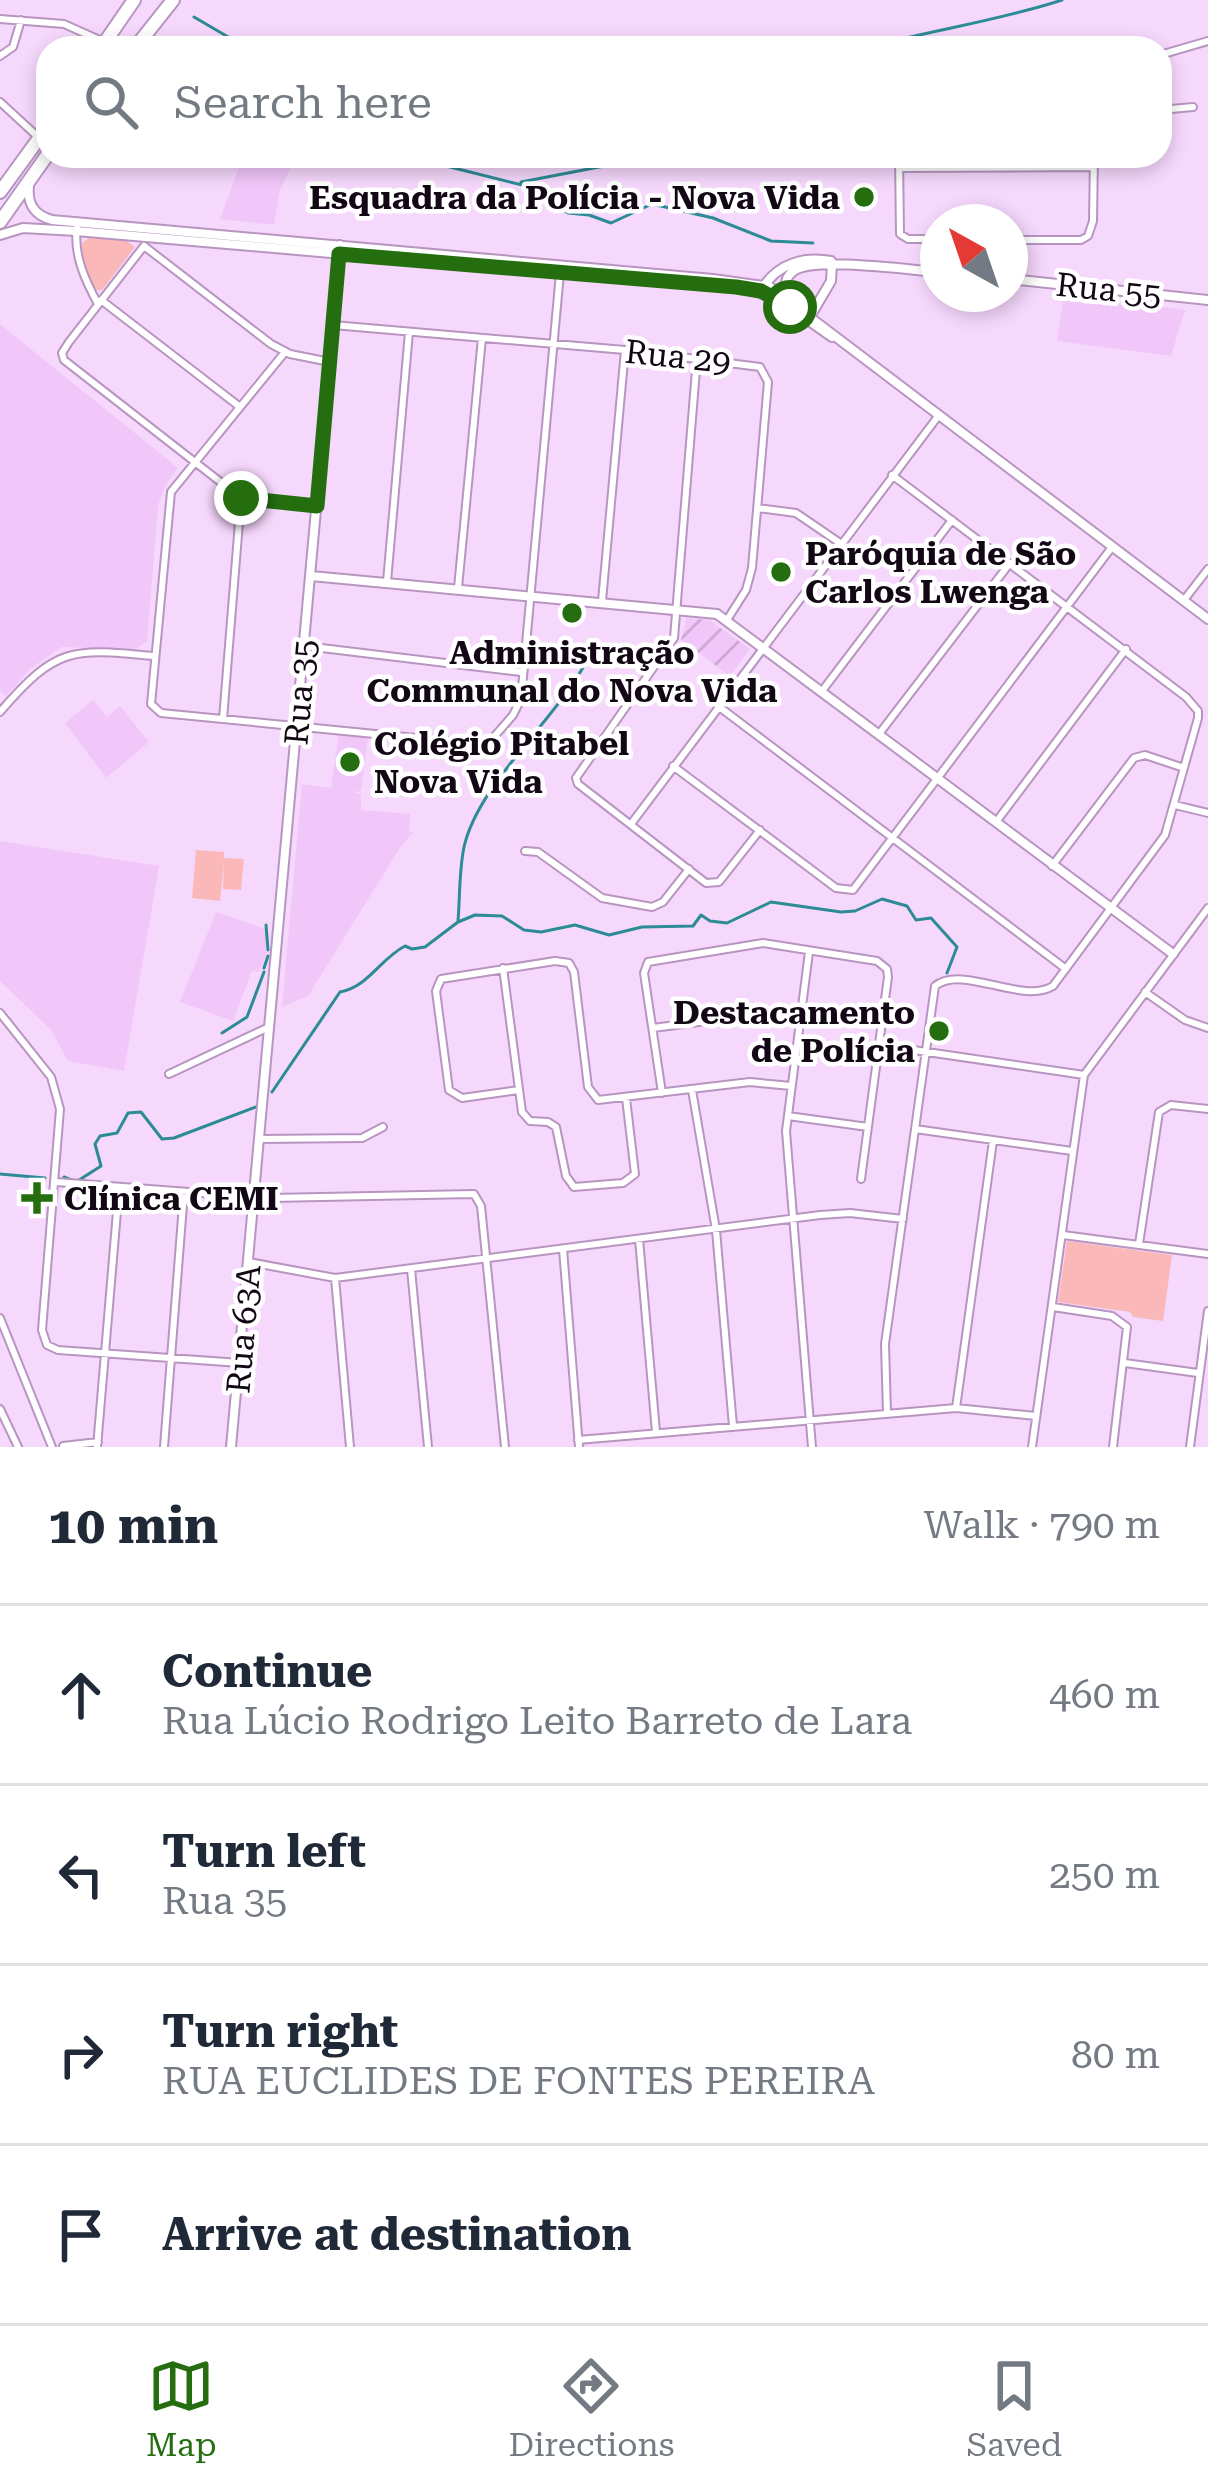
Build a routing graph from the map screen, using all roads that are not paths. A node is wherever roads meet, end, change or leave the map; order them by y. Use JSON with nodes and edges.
{"nodes":[{"id":1,"x":134,"y":0,"type":"edge"},
{"id":2,"x":173,"y":0,"type":"edge"},
{"id":3,"x":124,"y":14,"type":"junction"},
{"id":4,"x":0,"y":19,"type":"edge"},
{"id":5,"x":21,"y":20,"type":"junction"},
{"id":6,"x":147,"y":32,"type":"junction"},
{"id":7,"x":86,"y":36,"type":"edge"},
{"id":8,"x":109,"y":36,"type":"edge"},
{"id":9,"x":144,"y":36,"type":"edge"},
{"id":10,"x":1208,"y":41,"type":"edge"},
{"id":11,"x":1172,"y":52,"type":"edge"},
{"id":12,"x":0,"y":56,"type":"edge"},
{"id":13,"x":0,"y":102,"type":"edge"},
{"id":14,"x":1193,"y":107,"type":"dead end"},
{"id":15,"x":1172,"y":109,"type":"edge"},
{"id":16,"x":36,"y":127,"type":"edge"},
{"id":17,"x":36,"y":143,"type":"edge"},
{"id":18,"x":38,"y":168,"type":"edge"},
{"id":19,"x":39,"y":168,"type":"edge"},
{"id":20,"x":899,"y":168,"type":"edge"},
{"id":21,"x":1093,"y":168,"type":"edge"},
{"id":22,"x":0,"y":191,"type":"edge"},
{"id":23,"x":0,"y":222,"type":"edge"},
{"id":24,"x":77,"y":227,"type":"junction"},
{"id":25,"x":0,"y":235,"type":"edge"},
{"id":26,"x":145,"y":237,"type":"junction"},
{"id":27,"x":920,"y":239,"type":"edge"},
{"id":28,"x":1028,"y":240,"type":"edge"},
{"id":29,"x":340,"y":249,"type":"junction"},
{"id":30,"x":832,"y":263,"type":"junction"},
{"id":31,"x":560,"y":268,"type":"junction"},
{"id":32,"x":920,"y":271,"type":"edge"},
{"id":33,"x":1028,"y":281,"type":"edge"},
{"id":34,"x":762,"y":288,"type":"junction"},
{"id":35,"x":788,"y":298,"type":"junction"},
{"id":36,"x":1208,"y":300,"type":"edge"},
{"id":37,"x":100,"y":302,"type":"junction"},
{"id":38,"x":809,"y":318,"type":"junction"},
{"id":39,"x":333,"y":325,"type":"junction"},
{"id":40,"x":409,"y":332,"type":"junction"},
{"id":41,"x":482,"y":338,"type":"junction"},
{"id":42,"x":554,"y":344,"type":"junction"},
{"id":43,"x":625,"y":350,"type":"junction"},
{"id":44,"x":285,"y":352,"type":"junction"},
{"id":45,"x":698,"y":358,"type":"junction"},
{"id":46,"x":330,"y":362,"type":"junction"},
{"id":47,"x":240,"y":407,"type":"junction"},
{"id":48,"x":939,"y":415,"type":"junction"},
{"id":49,"x":196,"y":462,"type":"junction"},
{"id":50,"x":892,"y":475,"type":"junction"},
{"id":51,"x":241,"y":498,"type":"junction"},
{"id":52,"x":317,"y":506,"type":"junction"},
{"id":53,"x":758,"y":508,"type":"junction"},
{"id":54,"x":952,"y":520,"type":"junction"},
{"id":55,"x":840,"y":544,"type":"junction"},
{"id":56,"x":1112,"y":547,"type":"junction"},
{"id":57,"x":1010,"y":563,"type":"junction"},
{"id":58,"x":1208,"y":569,"type":"edge"},
{"id":59,"x":311,"y":575,"type":"junction"},
{"id":60,"x":387,"y":582,"type":"junction"},
{"id":61,"x":458,"y":588,"type":"junction"},
{"id":62,"x":530,"y":595,"type":"junction"},
{"id":63,"x":1184,"y":600,"type":"junction"},
{"id":64,"x":602,"y":601,"type":"junction"},
{"id":65,"x":1067,"y":605,"type":"junction"},
{"id":66,"x":676,"y":608,"type":"junction"},
{"id":67,"x":1208,"y":619,"type":"edge"},
{"id":68,"x":727,"y":620,"type":"junction"},
{"id":69,"x":304,"y":646,"type":"junction"},
{"id":70,"x":762,"y":646,"type":"junction"},
{"id":71,"x":1126,"y":650,"type":"junction"},
{"id":72,"x":155,"y":656,"type":"junction"},
{"id":73,"x":522,"y":672,"type":"junction"},
{"id":74,"x":822,"y":691,"type":"junction"},
{"id":75,"x":718,"y":706,"type":"junction"},
{"id":76,"x":0,"y":712,"type":"edge"},
{"id":77,"x":223,"y":719,"type":"junction"},
{"id":78,"x":298,"y":725,"type":"junction"},
{"id":79,"x":880,"y":734,"type":"junction"},
{"id":80,"x":674,"y":766,"type":"junction"},
{"id":81,"x":1184,"y":768,"type":"junction"},
{"id":82,"x":938,"y":778,"type":"junction"},
{"id":83,"x":1175,"y":805,"type":"junction"},
{"id":84,"x":1208,"y":813,"type":"edge"},
{"id":85,"x":996,"y":822,"type":"junction"},
{"id":86,"x":630,"y":824,"type":"junction"},
{"id":87,"x":760,"y":830,"type":"junction"},
{"id":88,"x":893,"y":838,"type":"junction"},
{"id":89,"x":525,"y":851,"type":"dead end"},
{"id":90,"x":1052,"y":866,"type":"junction"},
{"id":91,"x":689,"y":869,"type":"junction"},
{"id":92,"x":1208,"y":908,"type":"edge"},
{"id":93,"x":1112,"y":909,"type":"junction"},
{"id":94,"x":809,"y":952,"type":"junction"},
{"id":95,"x":1174,"y":954,"type":"junction"},
{"id":96,"x":503,"y":968,"type":"junction"},
{"id":97,"x":1066,"y":969,"type":"junction"},
{"id":98,"x":1145,"y":992,"type":"junction"},
{"id":99,"x":0,"y":1013,"type":"edge"},
{"id":100,"x":800,"y":1017,"type":"junction"},
{"id":101,"x":271,"y":1026,"type":"junction"},
{"id":102,"x":652,"y":1028,"type":"junction"},
{"id":103,"x":1208,"y":1028,"type":"edge"},
{"id":104,"x":879,"y":1045,"type":"junction"},
{"id":105,"x":925,"y":1053,"type":"junction"},
{"id":106,"x":169,"y":1074,"type":"dead end"},
{"id":107,"x":1084,"y":1075,"type":"junction"},
{"id":108,"x":791,"y":1086,"type":"junction"},
{"id":109,"x":519,"y":1090,"type":"junction"},
{"id":110,"x":692,"y":1090,"type":"junction"},
{"id":111,"x":662,"y":1093,"type":"junction"},
{"id":112,"x":626,"y":1099,"type":"junction"},
{"id":113,"x":1208,"y":1109,"type":"edge"},
{"id":114,"x":788,"y":1116,"type":"junction"},
{"id":115,"x":383,"y":1127,"type":"dead end"},
{"id":116,"x":868,"y":1127,"type":"junction"},
{"id":117,"x":915,"y":1129,"type":"junction"},
{"id":118,"x":260,"y":1139,"type":"junction"},
{"id":119,"x":993,"y":1141,"type":"junction"},
{"id":120,"x":1073,"y":1151,"type":"junction"},
{"id":121,"x":861,"y":1179,"type":"dead end"},
{"id":122,"x":56,"y":1182,"type":"junction"},
{"id":123,"x":119,"y":1186,"type":"junction"},
{"id":124,"x":184,"y":1192,"type":"junction"},
{"id":125,"x":255,"y":1197,"type":"junction"},
{"id":126,"x":790,"y":1220,"type":"junction"},
{"id":127,"x":903,"y":1220,"type":"junction"},
{"id":128,"x":716,"y":1229,"type":"junction"},
{"id":129,"x":1063,"y":1235,"type":"junction"},
{"id":130,"x":639,"y":1239,"type":"junction"},
{"id":131,"x":1139,"y":1244,"type":"junction"},
{"id":132,"x":562,"y":1249,"type":"junction"},
{"id":133,"x":1208,"y":1254,"type":"edge"},
{"id":134,"x":487,"y":1258,"type":"junction"},
{"id":135,"x":249,"y":1262,"type":"junction"},
{"id":136,"x":411,"y":1269,"type":"junction"},
{"id":137,"x":335,"y":1278,"type":"junction"},
{"id":138,"x":1053,"y":1307,"type":"junction"},
{"id":139,"x":1208,"y":1311,"type":"edge"},
{"id":140,"x":0,"y":1318,"type":"edge"},
{"id":141,"x":1207,"y":1326,"type":"edge"},
{"id":142,"x":106,"y":1354,"type":"junction"},
{"id":143,"x":172,"y":1358,"type":"junction"},
{"id":144,"x":1125,"y":1363,"type":"junction"},
{"id":145,"x":240,"y":1364,"type":"junction"},
{"id":146,"x":1200,"y":1373,"type":"junction"},
{"id":147,"x":956,"y":1408,"type":"junction"},
{"id":148,"x":0,"y":1409,"type":"edge"},
{"id":149,"x":886,"y":1413,"type":"junction"},
{"id":150,"x":1036,"y":1417,"type":"junction"},
{"id":151,"x":808,"y":1420,"type":"junction"},
{"id":152,"x":733,"y":1426,"type":"junction"},
{"id":153,"x":656,"y":1433,"type":"junction"},
{"id":154,"x":51,"y":1444,"type":"edge"},
{"id":155,"x":579,"y":1444,"type":"edge"},
{"id":156,"x":97,"y":1445,"type":"edge"},
{"id":157,"x":63,"y":1446,"type":"edge"},
{"id":158,"x":18,"y":1447,"type":"edge"},
{"id":159,"x":36,"y":1447,"type":"edge"},
{"id":160,"x":164,"y":1447,"type":"edge"},
{"id":161,"x":231,"y":1447,"type":"edge"},
{"id":162,"x":350,"y":1447,"type":"edge"},
{"id":163,"x":428,"y":1447,"type":"edge"},
{"id":164,"x":505,"y":1447,"type":"edge"},
{"id":165,"x":812,"y":1447,"type":"edge"},
{"id":166,"x":1032,"y":1447,"type":"edge"},
{"id":167,"x":1113,"y":1447,"type":"edge"},
{"id":168,"x":1190,"y":1447,"type":"edge"}],
"edges":[{"from":1,"to":3,"type":"highway"},
{"from":2,"to":6,"type":"highway"},
{"from":3,"to":6,"type":"highway"},
{"from":3,"to":8,"type":"highway"},
{"from":4,"to":5,"type":"street"},
{"from":5,"to":7,"type":"street"},
{"from":5,"to":12,"type":"street"},
{"from":6,"to":9,"type":"highway"},
{"from":10,"to":11,"type":"street"},
{"from":13,"to":16,"type":"street"},
{"from":14,"to":15,"type":"street"},
{"from":17,"to":22,"type":"highway"},
{"from":18,"to":23,"type":"highway"},
{"from":19,"to":24,"type":"street"},
{"from":20,"to":27,"type":"street"},
{"from":21,"to":28,"type":"street"},
{"from":24,"to":25,"type":"street"},
{"from":24,"to":26,"type":"street"},
{"from":24,"to":37,"type":"street"},
{"from":26,"to":29,"type":"street"},
{"from":26,"to":37,"type":"street"},
{"from":26,"to":44,"type":"street"},
{"from":29,"to":31,"type":"street"},
{"from":29,"to":39,"type":"street","name":"Rua 35"},
{"from":30,"to":32,"type":"street"},
{"from":30,"to":34,"type":"street"},
{"from":30,"to":35,"type":"street"},
{"from":30,"to":38,"type":"street"},
{"from":31,"to":34,"type":"street"},
{"from":31,"to":42,"type":"street"},
{"from":33,"to":36,"type":"street","name":"Rua 55"},
{"from":34,"to":35,"type":"street"},
{"from":34,"to":38,"type":"street"},
{"from":35,"to":38,"type":"street"},
{"from":37,"to":47,"type":"street"},
{"from":37,"to":49,"type":"street"},
{"from":38,"to":48,"type":"street"},
{"from":39,"to":40,"type":"street","name":"Rua 29"},
{"from":39,"to":46,"type":"street","name":"Rua 35"},
{"from":40,"to":41,"type":"street","name":"Rua 29"},
{"from":40,"to":60,"type":"street"},
{"from":41,"to":42,"type":"street","name":"Rua 29"},
{"from":41,"to":61,"type":"street"},
{"from":42,"to":43,"type":"street","name":"Rua 29"},
{"from":42,"to":62,"type":"street"},
{"from":43,"to":45,"type":"street","name":"Rua 29"},
{"from":43,"to":64,"type":"street"},
{"from":44,"to":46,"type":"street"},
{"from":44,"to":47,"type":"street"},
{"from":45,"to":53,"type":"street","name":"Rua 29"},
{"from":45,"to":66,"type":"street"},
{"from":46,"to":52,"type":"street","name":"Rua 35"},
{"from":47,"to":49,"type":"street"},
{"from":48,"to":50,"type":"street"},
{"from":48,"to":56,"type":"street"},
{"from":49,"to":51,"type":"street"},
{"from":49,"to":72,"type":"street"},
{"from":50,"to":54,"type":"street"},
{"from":50,"to":55,"type":"street"},
{"from":51,"to":52,"type":"street"},
{"from":51,"to":77,"type":"street"},
{"from":52,"to":59,"type":"street","name":"Rua 35"},
{"from":53,"to":55,"type":"street"},
{"from":53,"to":68,"type":"street","name":"Rua 29"},
{"from":54,"to":57,"type":"street"},
{"from":54,"to":74,"type":"street"},
{"from":55,"to":70,"type":"street"},
{"from":56,"to":63,"type":"street"},
{"from":56,"to":65,"type":"street"},
{"from":57,"to":65,"type":"street"},
{"from":57,"to":79,"type":"street"},
{"from":58,"to":63,"type":"street"},
{"from":59,"to":60,"type":"street"},
{"from":59,"to":69,"type":"street","name":"Rua 35"},
{"from":60,"to":61,"type":"street"},
{"from":61,"to":62,"type":"street"},
{"from":62,"to":64,"type":"street"},
{"from":62,"to":73,"type":"street"},
{"from":63,"to":67,"type":"street"},
{"from":64,"to":66,"type":"street"},
{"from":65,"to":71,"type":"street"},
{"from":65,"to":82,"type":"street"},
{"from":66,"to":68,"type":"street"},
{"from":66,"to":86,"type":"street"},
{"from":68,"to":70,"type":"street"},
{"from":69,"to":73,"type":"street"},
{"from":69,"to":78,"type":"street","name":"Rua 35"},
{"from":70,"to":74,"type":"street"},
{"from":70,"to":75,"type":"street"},
{"from":71,"to":81,"type":"street"},
{"from":71,"to":85,"type":"street"},
{"from":72,"to":76,"type":"street"},
{"from":72,"to":77,"type":"street"},
{"from":73,"to":78,"type":"street"},
{"from":74,"to":79,"type":"street"},
{"from":75,"to":80,"type":"street"},
{"from":75,"to":88,"type":"street"},
{"from":77,"to":78,"type":"street"},
{"from":78,"to":101,"type":"street","name":"Rua 35"},
{"from":79,"to":82,"type":"street"},
{"from":80,"to":86,"type":"street"},
{"from":80,"to":87,"type":"street"},
{"from":81,"to":83,"type":"street"},
{"from":81,"to":90,"type":"street"},
{"from":82,"to":85,"type":"street"},
{"from":82,"to":88,"type":"street"},
{"from":83,"to":84,"type":"street"},
{"from":83,"to":93,"type":"street"},
{"from":85,"to":90,"type":"street"},
{"from":86,"to":91,"type":"street"},
{"from":87,"to":88,"type":"street"},
{"from":87,"to":91,"type":"street"},
{"from":88,"to":97,"type":"street"},
{"from":89,"to":91,"type":"street"},
{"from":90,"to":93,"type":"street"},
{"from":92,"to":95,"type":"street"},
{"from":93,"to":95,"type":"street"},
{"from":93,"to":97,"type":"street"},
{"from":94,"to":100,"type":"street"},
{"from":94,"to":102,"type":"street"},
{"from":94,"to":104,"type":"street"},
{"from":95,"to":98,"type":"street"},
{"from":96,"to":109,"type":"street"},
{"from":96,"to":109,"type":"street"},
{"from":96,"to":112,"type":"street"},
{"from":97,"to":105,"type":"street"},
{"from":98,"to":103,"type":"street"},
{"from":98,"to":107,"type":"street"},
{"from":99,"to":122,"type":"street"},
{"from":100,"to":102,"type":"street"},
{"from":100,"to":108,"type":"street"},
{"from":101,"to":106,"type":"street"},
{"from":101,"to":118,"type":"street","name":"Rua 35"},
{"from":102,"to":111,"type":"street"},
{"from":104,"to":105,"type":"street"},
{"from":104,"to":116,"type":"street"},
{"from":105,"to":107,"type":"street"},
{"from":105,"to":117,"type":"street"},
{"from":107,"to":120,"type":"street"},
{"from":108,"to":110,"type":"street"},
{"from":108,"to":114,"type":"street"},
{"from":109,"to":112,"type":"street"},
{"from":110,"to":111,"type":"street"},
{"from":110,"to":128,"type":"street"},
{"from":111,"to":112,"type":"street"},
{"from":113,"to":131,"type":"street"},
{"from":114,"to":116,"type":"street"},
{"from":114,"to":126,"type":"street"},
{"from":115,"to":118,"type":"street"},
{"from":116,"to":121,"type":"street"},
{"from":117,"to":119,"type":"street"},
{"from":117,"to":127,"type":"street"},
{"from":118,"to":125,"type":"street","name":"Rua 63A"},
{"from":119,"to":120,"type":"street"},
{"from":119,"to":147,"type":"street"},
{"from":120,"to":129,"type":"street"},
{"from":122,"to":123,"type":"street"},
{"from":122,"to":142,"type":"street"},
{"from":123,"to":124,"type":"street"},
{"from":123,"to":142,"type":"street"},
{"from":124,"to":125,"type":"street"},
{"from":124,"to":143,"type":"street"},
{"from":125,"to":134,"type":"street"},
{"from":125,"to":135,"type":"street","name":"Rua 63A"},
{"from":126,"to":127,"type":"street"},
{"from":126,"to":128,"type":"street"},
{"from":126,"to":151,"type":"street"},
{"from":127,"to":149,"type":"street"},
{"from":128,"to":130,"type":"street"},
{"from":128,"to":152,"type":"street"},
{"from":129,"to":131,"type":"street"},
{"from":129,"to":138,"type":"street"},
{"from":130,"to":132,"type":"street"},
{"from":130,"to":153,"type":"street"},
{"from":131,"to":133,"type":"street"},
{"from":132,"to":134,"type":"street"},
{"from":132,"to":155,"type":"street"},
{"from":134,"to":136,"type":"street"},
{"from":134,"to":164,"type":"street"},
{"from":135,"to":137,"type":"street"},
{"from":135,"to":145,"type":"street","name":"Rua 63A"},
{"from":136,"to":137,"type":"street"},
{"from":136,"to":163,"type":"street"},
{"from":137,"to":162,"type":"street"},
{"from":138,"to":144,"type":"street"},
{"from":138,"to":150,"type":"street"},
{"from":139,"to":141,"type":"street"},
{"from":140,"to":154,"type":"street"},
{"from":141,"to":146,"type":"street"},
{"from":142,"to":143,"type":"street"},
{"from":142,"to":156,"type":"street"},
{"from":143,"to":145,"type":"street"},
{"from":143,"to":160,"type":"street"},
{"from":144,"to":146,"type":"street"},
{"from":144,"to":167,"type":"street"},
{"from":145,"to":161,"type":"street","name":"Rua 63A"},
{"from":146,"to":168,"type":"street"},
{"from":147,"to":149,"type":"street"},
{"from":147,"to":150,"type":"street"},
{"from":148,"to":158,"type":"street"},
{"from":149,"to":151,"type":"street"},
{"from":150,"to":166,"type":"street"},
{"from":151,"to":152,"type":"street"},
{"from":151,"to":165,"type":"street"},
{"from":152,"to":153,"type":"street"},
{"from":153,"to":155,"type":"street"},
{"from":154,"to":159,"type":"street"},
{"from":156,"to":157,"type":"street"}]}
